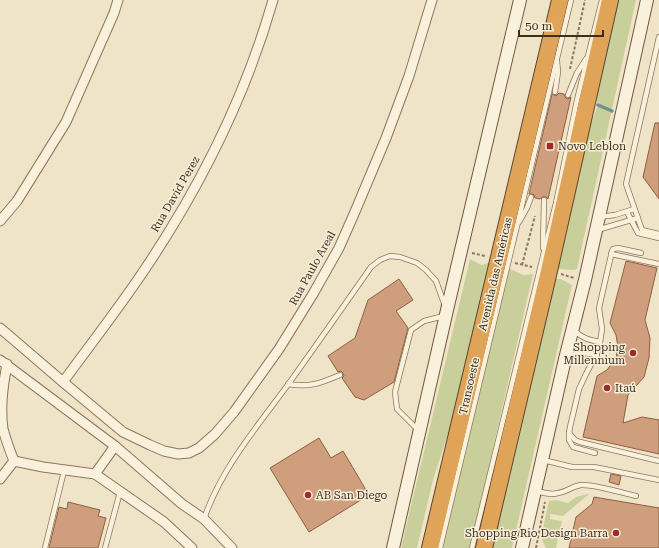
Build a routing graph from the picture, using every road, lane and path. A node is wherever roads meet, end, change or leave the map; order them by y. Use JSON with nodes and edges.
{"nodes":[{"id":1,"x":118,"y":0,"type":"edge"},
{"id":2,"x":274,"y":0,"type":"edge"},
{"id":3,"x":432,"y":0,"type":"edge"},
{"id":4,"x":520,"y":0,"type":"edge"},
{"id":5,"x":585,"y":0,"type":"edge"},
{"id":6,"x":647,"y":0,"type":"edge"},
{"id":7,"x":565,"y":1,"type":"edge"},
{"id":8,"x":607,"y":1,"type":"edge"},
{"id":9,"x":659,"y":37,"type":"edge"},
{"id":10,"x":588,"y":54,"type":"junction"},
{"id":11,"x":557,"y":56,"type":"junction"},
{"id":12,"x":569,"y":72,"type":"dead end"},
{"id":13,"x":555,"y":92,"type":"dead end"},
{"id":14,"x":568,"y":95,"type":"dead end"},
{"id":15,"x":531,"y":197,"type":"dead end"},
{"id":16,"x":544,"y":200,"type":"dead end"},
{"id":17,"x":634,"y":209,"type":"junction"},
{"id":18,"x":627,"y":212,"type":"junction"},
{"id":19,"x":536,"y":214,"type":"dead end"},
{"id":20,"x":598,"y":217,"type":"junction"},
{"id":21,"x":638,"y":218,"type":"junction"},
{"id":22,"x":630,"y":220,"type":"junction"},
{"id":23,"x":0,"y":221,"type":"edge"},
{"id":24,"x":516,"y":229,"type":"junction"},
{"id":25,"x":595,"y":231,"type":"junction"},
{"id":26,"x":659,"y":234,"type":"edge"},
{"id":27,"x":659,"y":238,"type":"edge"},
{"id":28,"x":469,"y":252,"type":"dead end"},
{"id":29,"x":641,"y":253,"type":"dead end"},
{"id":30,"x":611,"y":254,"type":"junction"},
{"id":31,"x":488,"y":257,"type":"dead end"},
{"id":32,"x":543,"y":258,"type":"junction"},
{"id":33,"x":510,"y":262,"type":"dead end"},
{"id":34,"x":659,"y":264,"type":"edge"},
{"id":35,"x":522,"y":265,"type":"junction"},
{"id":36,"x":537,"y":268,"type":"dead end"},
{"id":37,"x":558,"y":273,"type":"dead end"},
{"id":38,"x":576,"y":278,"type":"dead end"},
{"id":39,"x":446,"y":313,"type":"junction"},
{"id":40,"x":0,"y":328,"type":"edge"},
{"id":41,"x":573,"y":329,"type":"junction"},
{"id":42,"x":600,"y":342,"type":"junction"},
{"id":43,"x":597,"y":355,"type":"junction"},
{"id":44,"x":565,"y":359,"type":"junction"},
{"id":45,"x":3,"y":362,"type":"edge"},
{"id":46,"x":340,"y":375,"type":"dead end"},
{"id":47,"x":63,"y":382,"type":"junction"},
{"id":48,"x":288,"y":384,"type":"junction"},
{"id":49,"x":420,"y":432,"type":"junction"},
{"id":50,"x":569,"y":433,"type":"junction"},
{"id":51,"x":115,"y":446,"type":"junction"},
{"id":52,"x":594,"y":453,"type":"dead end"},
{"id":53,"x":542,"y":460,"type":"junction"},
{"id":54,"x":14,"y":461,"type":"junction"},
{"id":55,"x":659,"y":461,"type":"edge"},
{"id":56,"x":64,"y":470,"type":"junction"},
{"id":57,"x":95,"y":474,"type":"junction"},
{"id":58,"x":0,"y":479,"type":"edge"},
{"id":59,"x":659,"y":480,"type":"edge"},
{"id":60,"x":535,"y":491,"type":"junction"},
{"id":61,"x":120,"y":492,"type":"junction"},
{"id":62,"x":547,"y":494,"type":"junction"},
{"id":63,"x":636,"y":496,"type":"dead end"},
{"id":64,"x":204,"y":519,"type":"junction"},
{"id":65,"x":437,"y":520,"type":"junction"},
{"id":66,"x":45,"y":548,"type":"edge"},
{"id":67,"x":105,"y":548,"type":"edge"},
{"id":68,"x":192,"y":548,"type":"edge"},
{"id":69,"x":232,"y":548,"type":"edge"},
{"id":70,"x":393,"y":548,"type":"edge"},
{"id":71,"x":422,"y":548,"type":"edge"},
{"id":72,"x":430,"y":548,"type":"edge"},
{"id":73,"x":440,"y":548,"type":"edge"},
{"id":74,"x":472,"y":548,"type":"edge"},
{"id":75,"x":484,"y":548,"type":"edge"},
{"id":76,"x":522,"y":548,"type":"edge"},
{"id":77,"x":536,"y":548,"type":"edge"}],
"edges":[{"from":1,"to":23,"type":"street"},
{"from":2,"to":47,"type":"street","name":"Rua David Perez"},
{"from":3,"to":47,"type":"street","name":"Rua Paulo Areal"},
{"from":4,"to":39,"type":"main road"},
{"from":5,"to":12,"type":"path"},
{"from":6,"to":20,"type":"main road"},
{"from":7,"to":11,"type":"lane","name":"Transoeste"},
{"from":7,"to":65,"type":"highway","name":"Avenida das Américas"},
{"from":8,"to":10,"type":"lane"},
{"from":8,"to":75,"type":"highway"},
{"from":9,"to":17,"type":"lane"},
{"from":10,"to":14,"type":"lane"},
{"from":10,"to":32,"type":"lane"},
{"from":11,"to":13,"type":"lane","name":"Transoeste"},
{"from":11,"to":24,"type":"lane","name":"Transoeste"},
{"from":15,"to":24,"type":"lane","name":"Transoeste"},
{"from":16,"to":32,"type":"lane"},
{"from":17,"to":18,"type":"lane"},
{"from":17,"to":21,"type":"lane"},
{"from":18,"to":20,"type":"lane"},
{"from":18,"to":22,"type":"lane"},
{"from":19,"to":35,"type":"path"},
{"from":20,"to":25,"type":"main road"},
{"from":21,"to":22,"type":"lane"},
{"from":21,"to":26,"type":"lane"},
{"from":22,"to":25,"type":"lane"},
{"from":22,"to":27,"type":"lane"},
{"from":24,"to":73,"type":"lane","name":"Transoeste"},
{"from":25,"to":41,"type":"main road"},
{"from":28,"to":31,"type":"path"},
{"from":29,"to":30,"type":"lane"},
{"from":30,"to":34,"type":"lane"},
{"from":30,"to":42,"type":"lane"},
{"from":32,"to":74,"type":"lane"},
{"from":33,"to":35,"type":"path"},
{"from":35,"to":36,"type":"path"},
{"from":37,"to":38,"type":"path"},
{"from":39,"to":48,"type":"lane"},
{"from":39,"to":49,"type":"main road"},
{"from":39,"to":49,"type":"lane"},
{"from":40,"to":47,"type":"street","name":"Rua Paulo Areal"},
{"from":41,"to":42,"type":"lane"},
{"from":41,"to":44,"type":"main road"},
{"from":42,"to":43,"type":"lane"},
{"from":43,"to":44,"type":"lane"},
{"from":43,"to":50,"type":"lane"},
{"from":44,"to":53,"type":"main road"},
{"from":45,"to":51,"type":"street"},
{"from":45,"to":54,"type":"street"},
{"from":46,"to":48,"type":"lane"},
{"from":48,"to":64,"type":"lane"},
{"from":49,"to":70,"type":"main road"},
{"from":50,"to":52,"type":"lane"},
{"from":50,"to":55,"type":"lane"},
{"from":51,"to":57,"type":"street"},
{"from":51,"to":64,"type":"street"},
{"from":53,"to":59,"type":"lane"},
{"from":53,"to":60,"type":"main road"},
{"from":54,"to":56,"type":"street"},
{"from":54,"to":58,"type":"street"},
{"from":56,"to":57,"type":"street"},
{"from":56,"to":66,"type":"lane"},
{"from":57,"to":61,"type":"street"},
{"from":60,"to":62,"type":"lane"},
{"from":60,"to":76,"type":"main road"},
{"from":61,"to":67,"type":"lane"},
{"from":61,"to":68,"type":"street"},
{"from":62,"to":63,"type":"lane"},
{"from":62,"to":77,"type":"path"},
{"from":64,"to":69,"type":"street"},
{"from":65,"to":71,"type":"highway"},
{"from":65,"to":72,"type":"highway","name":"Avenida das Américas"}]}
